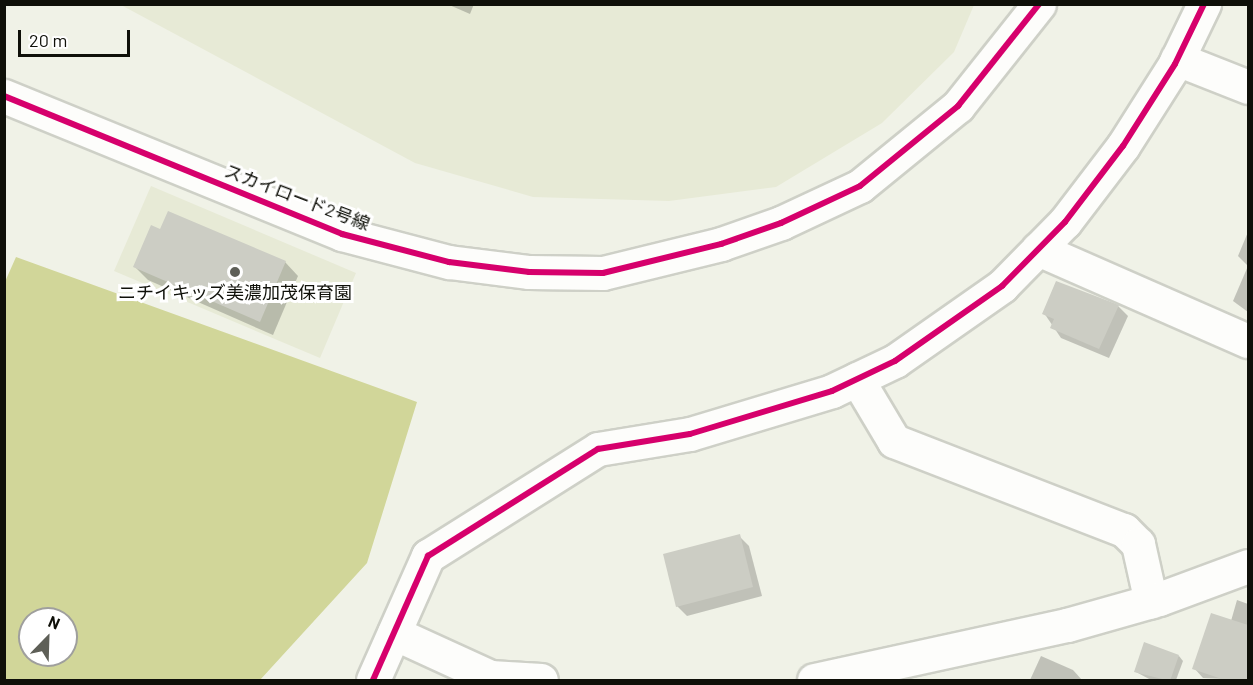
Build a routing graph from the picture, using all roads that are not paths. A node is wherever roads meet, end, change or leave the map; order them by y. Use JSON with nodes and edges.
{"nodes":[{"id":1,"x":1039,"y":4,"type":"edge"},
{"id":2,"x":1203,"y":4,"type":"edge"},
{"id":3,"x":1177,"y":59,"type":"junction"},
{"id":4,"x":1248,"y":87,"type":"edge"},
{"id":5,"x":7,"y":105,"type":"edge"},
{"id":6,"x":1038,"y":249,"type":"junction"},
{"id":7,"x":1248,"y":341,"type":"edge"},
{"id":8,"x":857,"y":379,"type":"junction"},
{"id":9,"x":1248,"y":566,"type":"edge"},
{"id":10,"x":1151,"y":602,"type":"junction"},
{"id":11,"x":394,"y":633,"type":"junction"},
{"id":12,"x":373,"y":681,"type":"edge"},
{"id":13,"x":542,"y":681,"type":"edge"},
{"id":14,"x":814,"y":681,"type":"edge"}],
"edges":[{"from":1,"to":5,"type":"street","name":"スカイロード2号線"},
{"from":2,"to":3,"type":"street"},
{"from":3,"to":4,"type":"street"},
{"from":3,"to":6,"type":"street"},
{"from":6,"to":7,"type":"street"},
{"from":6,"to":8,"type":"street"},
{"from":8,"to":10,"type":"street"},
{"from":8,"to":11,"type":"street"},
{"from":9,"to":10,"type":"street"},
{"from":10,"to":14,"type":"street"},
{"from":11,"to":12,"type":"street"},
{"from":11,"to":13,"type":"street"}]}
